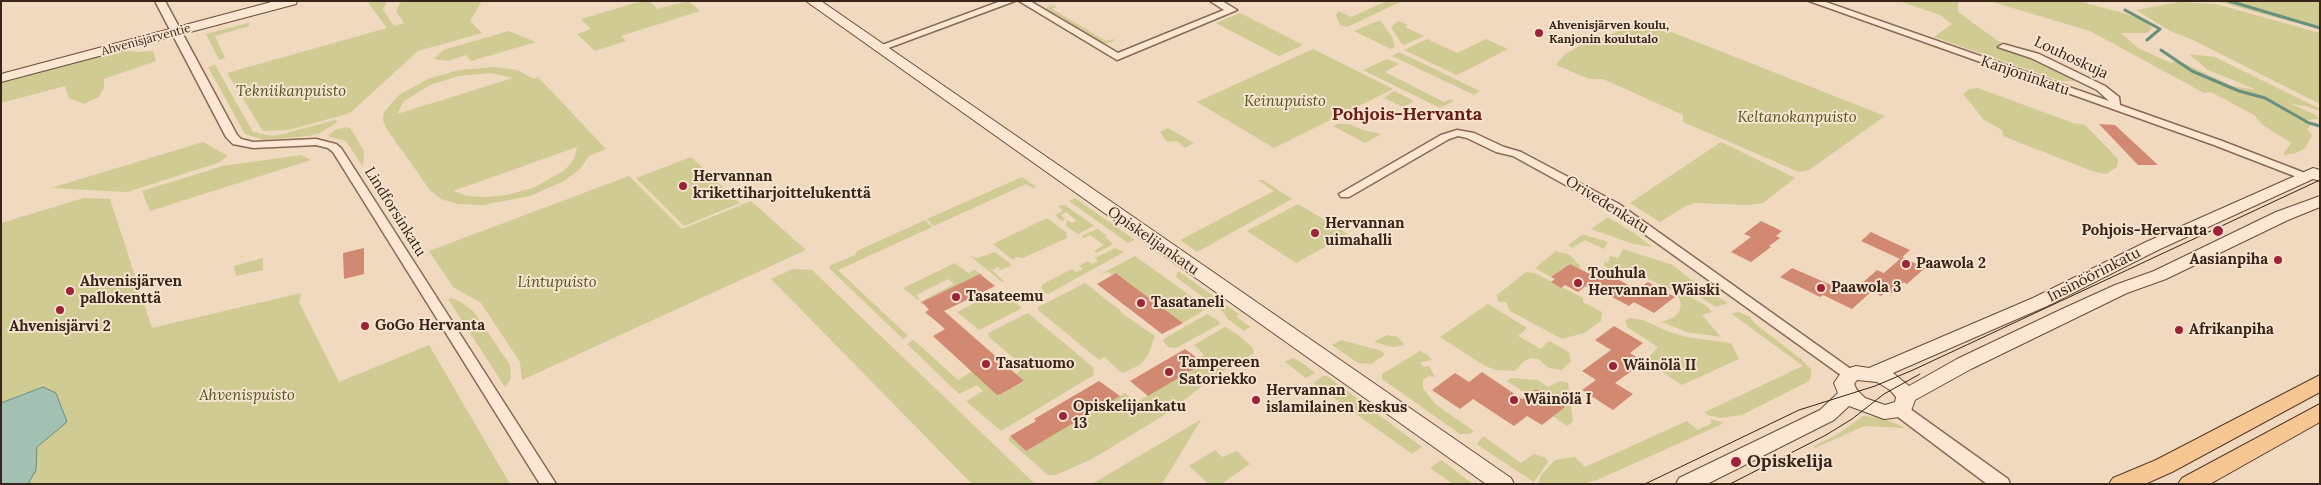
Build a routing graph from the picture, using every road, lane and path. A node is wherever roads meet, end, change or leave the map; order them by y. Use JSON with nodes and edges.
{"nodes":[{"id":1,"x":160,"y":1,"type":"edge"},
{"id":2,"x":291,"y":1,"type":"edge"},
{"id":3,"x":812,"y":1,"type":"edge"},
{"id":4,"x":1011,"y":1,"type":"edge"},
{"id":5,"x":1022,"y":1,"type":"edge"},
{"id":6,"x":1214,"y":1,"type":"edge"},
{"id":7,"x":1813,"y":1,"type":"edge"},
{"id":8,"x":176,"y":32,"type":"junction"},
{"id":9,"x":2003,"y":47,"type":"dead end"},
{"id":10,"x":879,"y":48,"type":"junction"},
{"id":11,"x":1,"y":78,"type":"edge"},
{"id":12,"x":2114,"y":107,"type":"junction"},
{"id":13,"x":2315,"y":177,"type":"edge"},
{"id":14,"x":1345,"y":194,"type":"dead end"},
{"id":15,"x":2320,"y":201,"type":"edge"},
{"id":16,"x":1873,"y":374,"type":"junction"},
{"id":17,"x":2320,"y":382,"type":"edge"},
{"id":18,"x":1854,"y":392,"type":"junction"},
{"id":19,"x":1903,"y":403,"type":"junction"},
{"id":20,"x":2320,"y":412,"type":"edge"},
{"id":21,"x":1499,"y":482,"type":"edge"},
{"id":22,"x":548,"y":484,"type":"edge"},
{"id":23,"x":1688,"y":484,"type":"edge"},
{"id":24,"x":2002,"y":484,"type":"edge"},
{"id":25,"x":2121,"y":484,"type":"edge"},
{"id":26,"x":2190,"y":484,"type":"edge"}],
"edges":[{"from":1,"to":8,"type":"street"},
{"from":2,"to":8,"type":"main road","name":"Ahvenisjärventie"},
{"from":3,"to":10,"type":"main road","name":"Opiskelijankatu"},
{"from":4,"to":10,"type":"street"},
{"from":5,"to":6,"type":"street"},
{"from":7,"to":12,"type":"street","name":"Kanjoninkatu"},
{"from":8,"to":11,"type":"main road","name":"Ahvenisjärventie"},
{"from":8,"to":22,"type":"street","name":"Lindforsinkatu"},
{"from":9,"to":12,"type":"street","name":"Louhoskuja"},
{"from":10,"to":21,"type":"main road","name":"Opiskelijankatu"},
{"from":12,"to":13,"type":"street","name":"Kanjoninkatu"},
{"from":13,"to":16,"type":"main road","name":"Insinöörinkatu"},
{"from":14,"to":18,"type":"street","name":"Orivedenkatu"},
{"from":15,"to":19,"type":"main road","name":"Insinöörinkatu"},
{"from":16,"to":18,"type":"main road"},
{"from":16,"to":19,"type":"main road"},
{"from":17,"to":25,"type":"main road"},
{"from":18,"to":19,"type":"main road"},
{"from":18,"to":23,"type":"main road"},
{"from":19,"to":24,"type":"street"},
{"from":20,"to":26,"type":"main road"}]}
